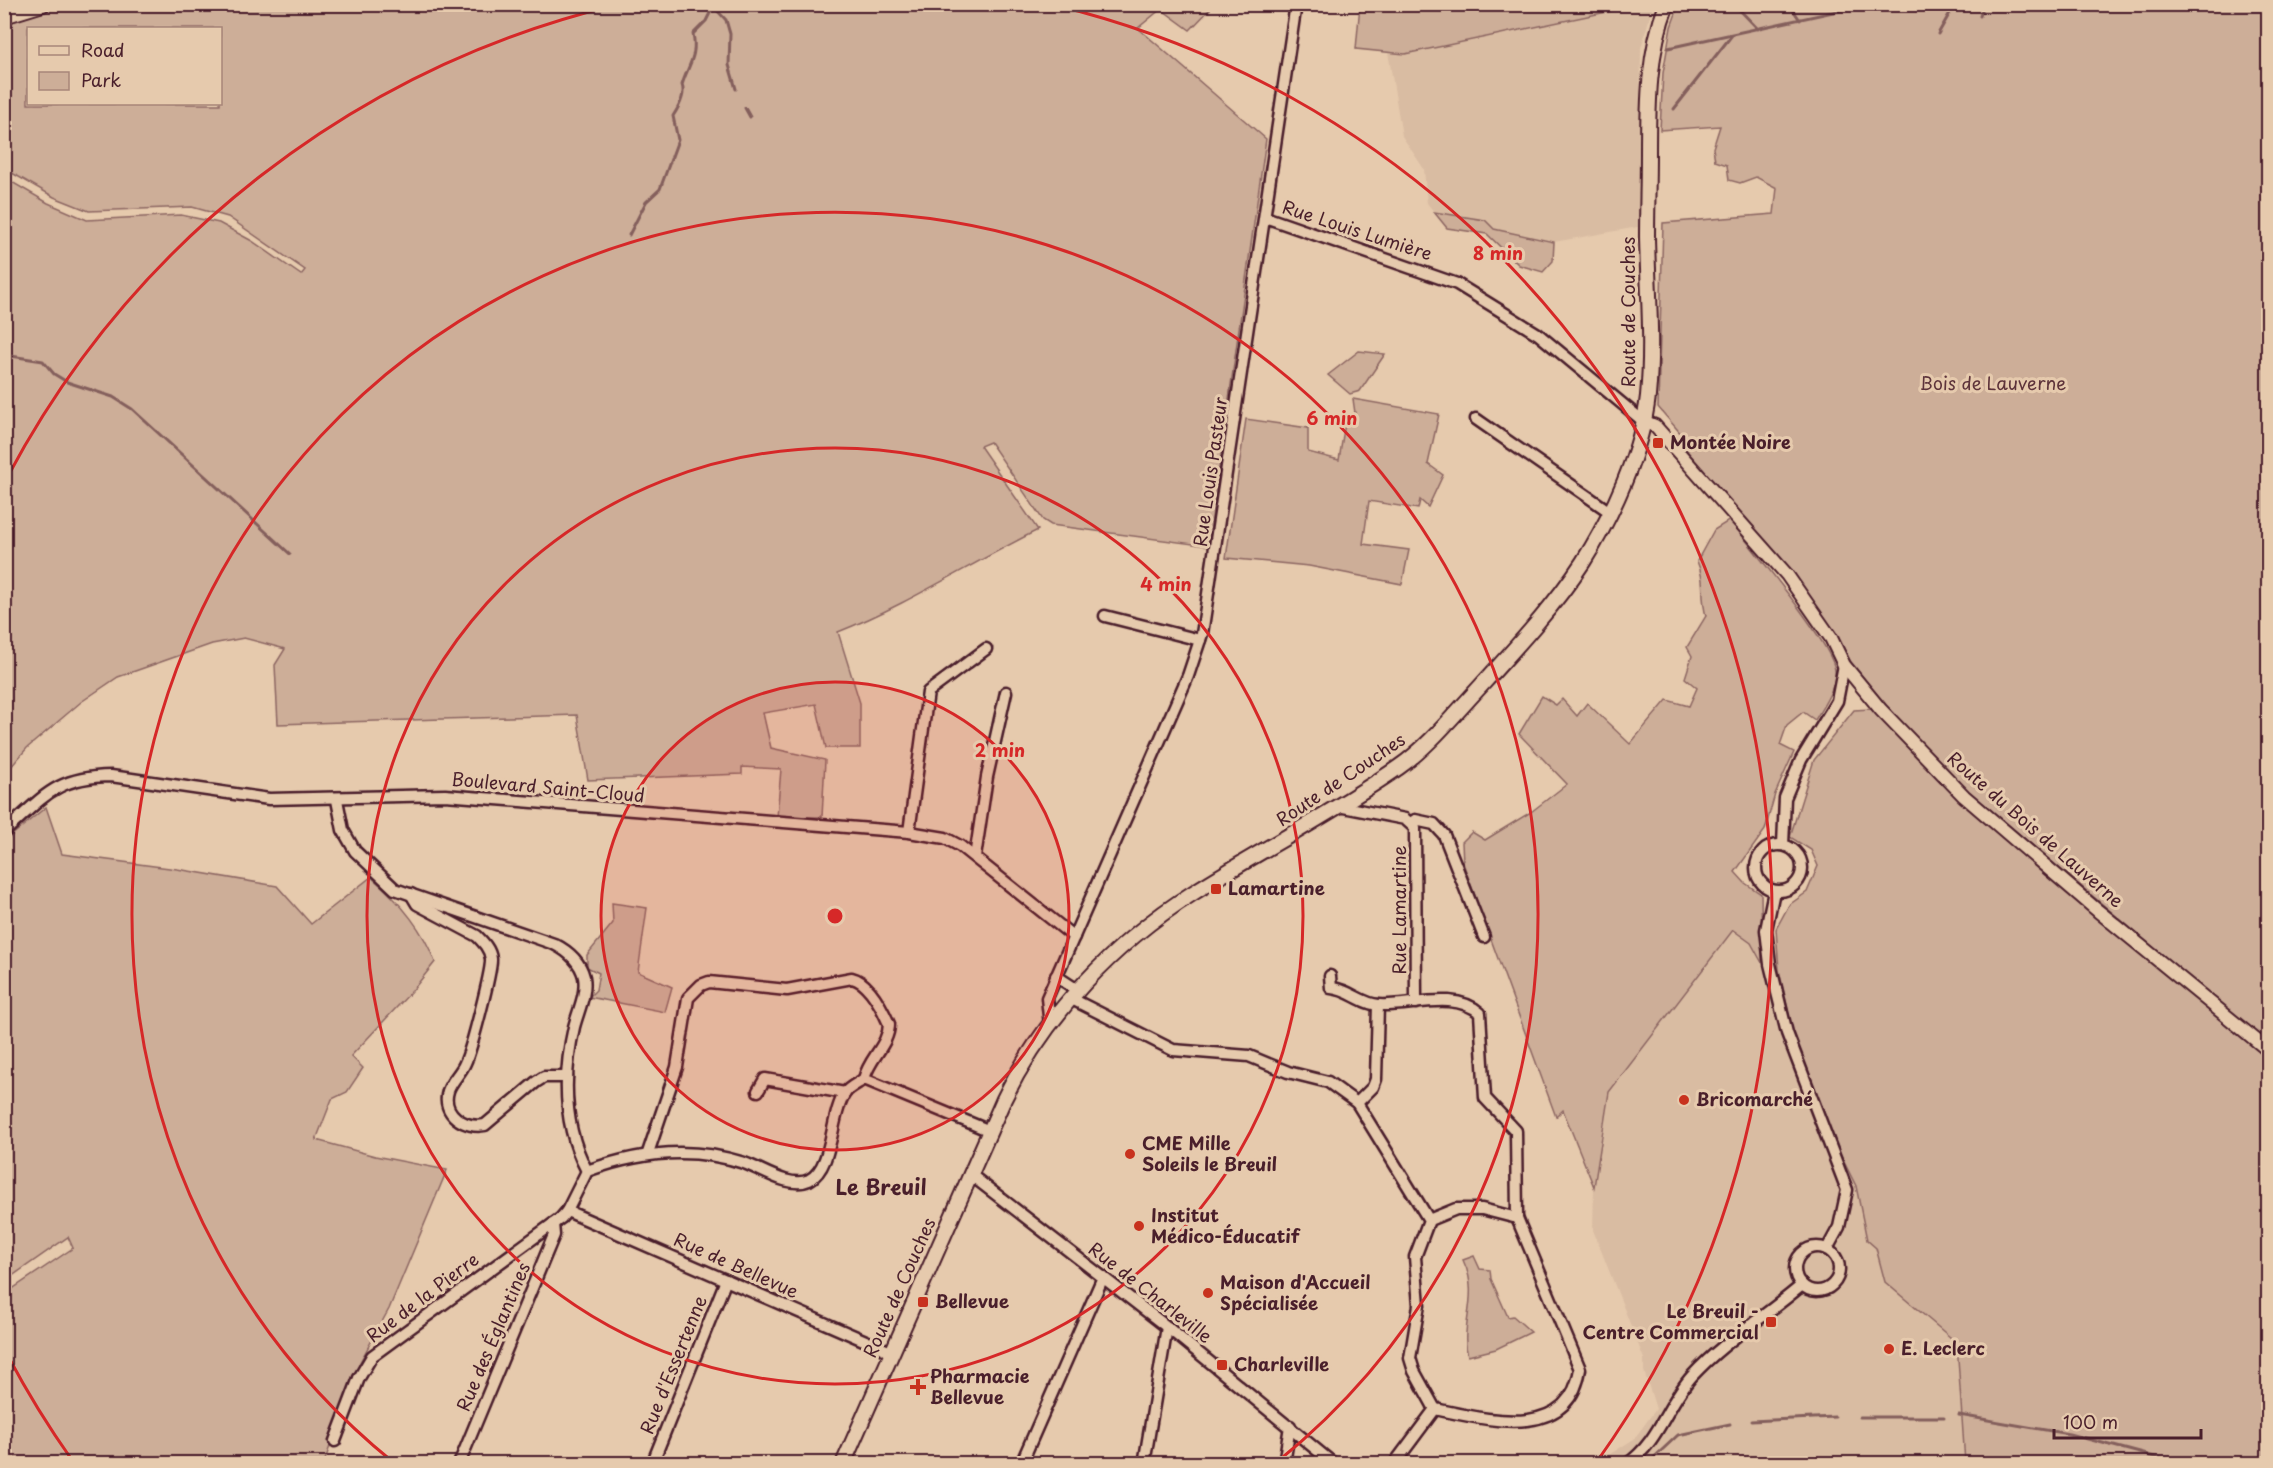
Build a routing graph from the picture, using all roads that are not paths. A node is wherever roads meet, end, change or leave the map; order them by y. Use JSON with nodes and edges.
{"nodes":[{"id":1,"x":43,"y":4,"type":"edge"},
{"id":2,"x":1296,"y":4,"type":"edge"},
{"id":3,"x":1667,"y":4,"type":"edge"},
{"id":4,"x":4,"y":16,"type":"edge"},
{"id":5,"x":1265,"y":218,"type":"junction"},
{"id":6,"x":1476,"y":419,"type":"dead end"},
{"id":7,"x":1643,"y":422,"type":"junction"},
{"id":8,"x":1611,"y":512,"type":"junction"},
{"id":9,"x":1105,"y":616,"type":"dead end"},
{"id":10,"x":1200,"y":640,"type":"junction"},
{"id":11,"x":986,"y":649,"type":"dead end"},
{"id":12,"x":1844,"y":665,"type":"junction"},
{"id":13,"x":1006,"y":692,"type":"dead end"},
{"id":14,"x":337,"y":800,"type":"junction"},
{"id":15,"x":1338,"y":806,"type":"junction"},
{"id":16,"x":1411,"y":823,"type":"junction"},
{"id":17,"x":4,"y":832,"type":"edge"},
{"id":18,"x":909,"y":832,"type":"junction"},
{"id":19,"x":1782,"y":845,"type":"junction"},
{"id":20,"x":975,"y":857,"type":"junction"},
{"id":21,"x":1774,"y":891,"type":"junction"},
{"id":22,"x":411,"y":894,"type":"junction"},
{"id":23,"x":1074,"y":937,"type":"junction"},
{"id":24,"x":1484,"y":937,"type":"dead end"},
{"id":25,"x":1056,"y":976,"type":"junction"},
{"id":26,"x":1330,"y":976,"type":"dead end"},
{"id":27,"x":1052,"y":988,"type":"junction"},
{"id":28,"x":1075,"y":994,"type":"junction"},
{"id":29,"x":1416,"y":1003,"type":"junction"},
{"id":30,"x":1377,"y":1005,"type":"junction"},
{"id":31,"x":1060,"y":1012,"type":"junction"},
{"id":32,"x":1050,"y":1026,"type":"junction"},
{"id":33,"x":2268,"y":1050,"type":"edge"},
{"id":34,"x":567,"y":1077,"type":"junction"},
{"id":35,"x":864,"y":1079,"type":"junction"},
{"id":36,"x":758,"y":1091,"type":"dead end"},
{"id":37,"x":846,"y":1093,"type":"junction"},
{"id":38,"x":1357,"y":1103,"type":"junction"},
{"id":39,"x":990,"y":1131,"type":"junction"},
{"id":40,"x":648,"y":1153,"type":"junction"},
{"id":41,"x":587,"y":1171,"type":"junction"},
{"id":42,"x":971,"y":1175,"type":"junction"},
{"id":43,"x":567,"y":1211,"type":"junction"},
{"id":44,"x":1517,"y":1218,"type":"junction"},
{"id":45,"x":1429,"y":1220,"type":"junction"},
{"id":46,"x":553,"y":1224,"type":"junction"},
{"id":47,"x":1827,"y":1249,"type":"junction"},
{"id":48,"x":1103,"y":1277,"type":"junction"},
{"id":49,"x":726,"y":1280,"type":"junction"},
{"id":50,"x":1802,"y":1286,"type":"junction"},
{"id":51,"x":1167,"y":1327,"type":"junction"},
{"id":52,"x":891,"y":1352,"type":"junction"},
{"id":53,"x":1435,"y":1409,"type":"junction"},
{"id":54,"x":1290,"y":1426,"type":"junction"},
{"id":55,"x":335,"y":1441,"type":"dead end"},
{"id":56,"x":459,"y":1464,"type":"edge"},
{"id":57,"x":652,"y":1464,"type":"edge"},
{"id":58,"x":843,"y":1464,"type":"edge"},
{"id":59,"x":1022,"y":1464,"type":"edge"},
{"id":60,"x":1144,"y":1464,"type":"edge"},
{"id":61,"x":1284,"y":1464,"type":"edge"},
{"id":62,"x":1334,"y":1464,"type":"edge"},
{"id":63,"x":1394,"y":1464,"type":"edge"},
{"id":64,"x":1627,"y":1464,"type":"edge"}],
"edges":[{"from":1,"to":4,"type":"main road"},
{"from":2,"to":5,"type":"street","name":"Rue Louis Pasteur"},
{"from":3,"to":7,"type":"main road","name":"Route de Couches"},
{"from":5,"to":7,"type":"street","name":"Rue Louis Lumière"},
{"from":5,"to":10,"type":"street","name":"Rue Louis Pasteur"},
{"from":6,"to":8,"type":"street"},
{"from":7,"to":8,"type":"main road","name":"Route de Couches"},
{"from":7,"to":12,"type":"street","name":"Route du Bois de Lauverne"},
{"from":8,"to":15,"type":"main road","name":"Route de Couches"},
{"from":9,"to":10,"type":"street"},
{"from":10,"to":23,"type":"street","name":"Rue Louis Pasteur"},
{"from":11,"to":18,"type":"street"},
{"from":12,"to":19,"type":"street"},
{"from":12,"to":33,"type":"street","name":"Route du Bois de Lauverne"},
{"from":13,"to":20,"type":"street"},
{"from":14,"to":17,"type":"street","name":"Boulevard Saint-Cloud"},
{"from":14,"to":18,"type":"street","name":"Boulevard Saint-Cloud"},
{"from":14,"to":22,"type":"street"},
{"from":15,"to":16,"type":"street","name":"Rue Lamartine"},
{"from":15,"to":28,"type":"main road","name":"Route de Couches"},
{"from":16,"to":24,"type":"street"},
{"from":16,"to":29,"type":"street","name":"Rue Lamartine"},
{"from":18,"to":20,"type":"street","name":"Boulevard Saint-Cloud"},
{"from":19,"to":21,"type":"street"},
{"from":19,"to":21,"type":"street"},
{"from":20,"to":23,"type":"street","name":"Boulevard Saint-Cloud"},
{"from":21,"to":47,"type":"street"},
{"from":22,"to":34,"type":"street"},
{"from":22,"to":34,"type":"street"},
{"from":23,"to":25,"type":"street","name":"Rue Louis Pasteur"},
{"from":25,"to":27,"type":"street","name":"Rue Louis Pasteur"},
{"from":25,"to":28,"type":"street"},
{"from":26,"to":30,"type":"street"},
{"from":27,"to":31,"type":"street"},
{"from":27,"to":32,"type":"street","name":"Rue Louis Pasteur"},
{"from":28,"to":31,"type":"main road","name":"Route de Couches"},
{"from":28,"to":38,"type":"street"},
{"from":29,"to":30,"type":"street"},
{"from":29,"to":44,"type":"street"},
{"from":30,"to":38,"type":"street"},
{"from":31,"to":32,"type":"main road","name":"Route de Couches"},
{"from":32,"to":39,"type":"main road","name":"Route de Couches"},
{"from":34,"to":41,"type":"street"},
{"from":35,"to":37,"type":"street"},
{"from":35,"to":39,"type":"street"},
{"from":35,"to":40,"type":"street"},
{"from":36,"to":37,"type":"street"},
{"from":37,"to":40,"type":"street"},
{"from":38,"to":45,"type":"street"},
{"from":39,"to":42,"type":"main road","name":"Route de Couches"},
{"from":40,"to":41,"type":"street"},
{"from":41,"to":43,"type":"street"},
{"from":42,"to":48,"type":"street","name":"Rue de Charleville"},
{"from":42,"to":52,"type":"main road","name":"Route de Couches"},
{"from":43,"to":46,"type":"street","name":"Rue de la Pierre"},
{"from":43,"to":49,"type":"street","name":"Rue de Bellevue"},
{"from":44,"to":45,"type":"street"},
{"from":44,"to":53,"type":"street"},
{"from":45,"to":53,"type":"street"},
{"from":46,"to":55,"type":"street","name":"Rue de la Pierre"},
{"from":46,"to":56,"type":"street","name":"Rue des Églantines"},
{"from":47,"to":50,"type":"street"},
{"from":47,"to":50,"type":"street"},
{"from":48,"to":51,"type":"street","name":"Rue de Charleville"},
{"from":48,"to":59,"type":"street"},
{"from":49,"to":52,"type":"street","name":"Rue de Bellevue"},
{"from":49,"to":57,"type":"street","name":"Rue d'Essertenne"},
{"from":50,"to":64,"type":"street"},
{"from":51,"to":54,"type":"street","name":"Rue de Charleville"},
{"from":51,"to":60,"type":"street"},
{"from":52,"to":58,"type":"main road","name":"Route de Couches"},
{"from":53,"to":63,"type":"street"},
{"from":54,"to":61,"type":"street"},
{"from":54,"to":62,"type":"street","name":"Rue de Charleville"}]}
